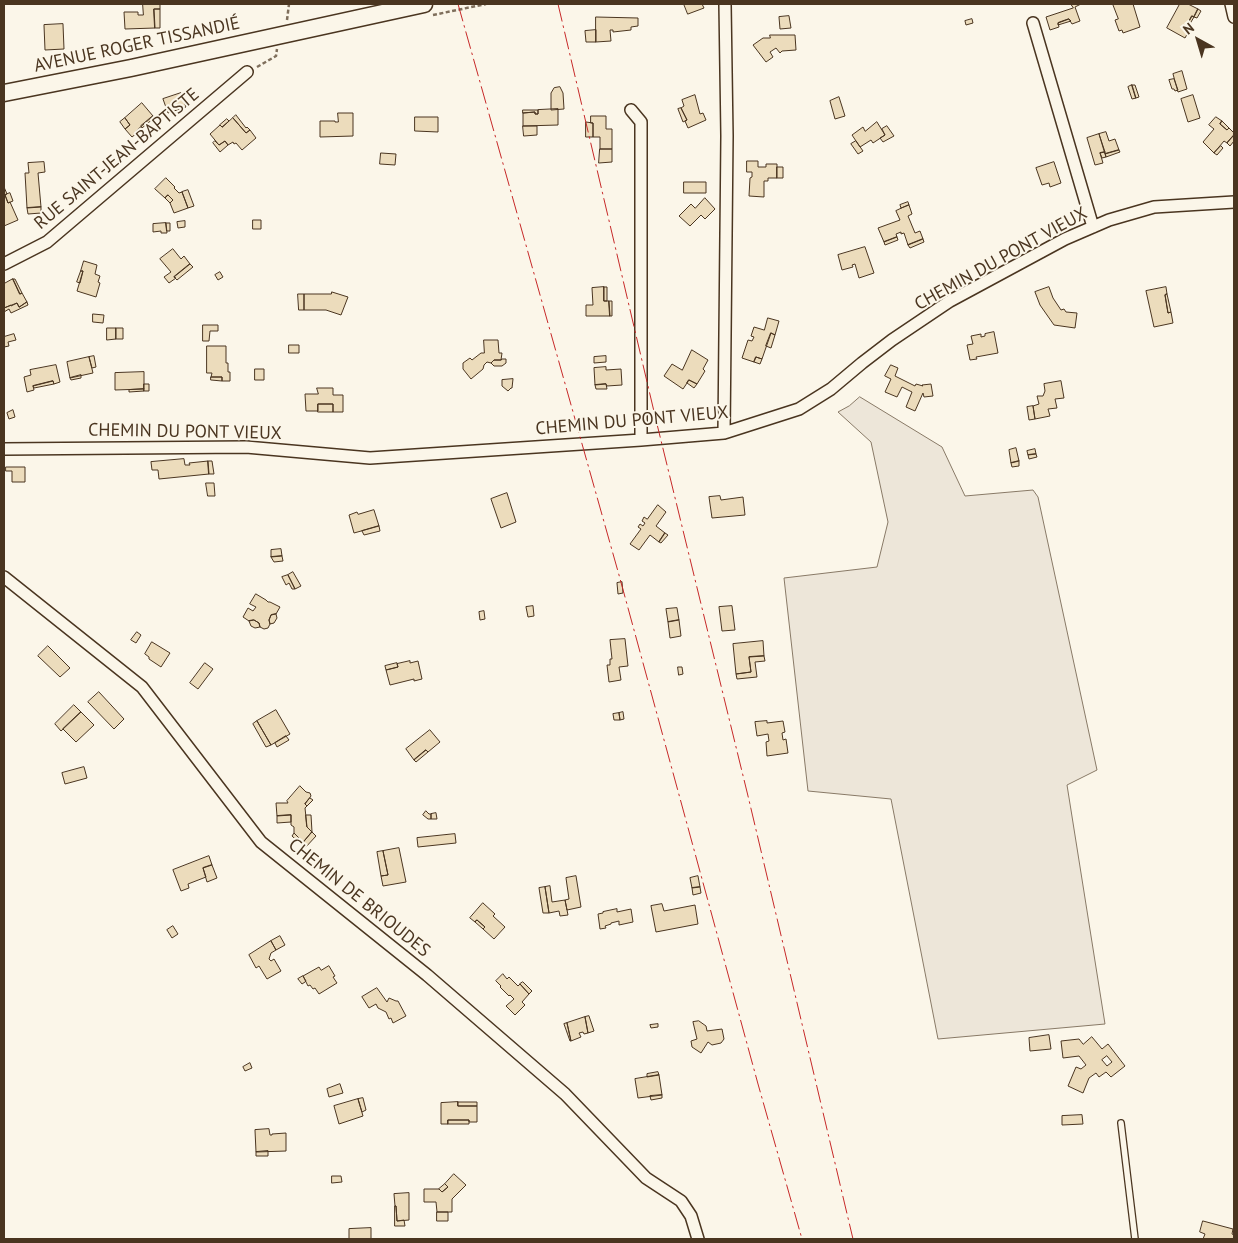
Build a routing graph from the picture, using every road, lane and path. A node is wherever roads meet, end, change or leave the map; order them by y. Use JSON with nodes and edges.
{"nodes":[{"id":1,"x":424,"y":4,"type":"edge"},
{"id":2,"x":725,"y":4,"type":"edge"},
{"id":3,"x":1231,"y":4,"type":"edge"},
{"id":4,"x":1234,"y":17,"type":"edge"},
{"id":5,"x":1033,"y":23,"type":"dead end"},
{"id":6,"x":279,"y":35,"type":"junction"},
{"id":7,"x":247,"y":72,"type":"joint"},
{"id":8,"x":4,"y":92,"type":"edge"},
{"id":9,"x":631,"y":110,"type":"dead end"},
{"id":10,"x":1234,"y":202,"type":"edge"},
{"id":11,"x":1093,"y":227,"type":"junction"},
{"id":12,"x":4,"y":264,"type":"edge"},
{"id":13,"x":724,"y":433,"type":"junction"},
{"id":14,"x":641,"y":440,"type":"junction"},
{"id":15,"x":4,"y":449,"type":"edge"},
{"id":16,"x":4,"y":576,"type":"edge"},
{"id":17,"x":1121,"y":1123,"type":"dead end"},
{"id":18,"x":698,"y":1239,"type":"edge"},
{"id":19,"x":1134,"y":1239,"type":"edge"}],
"edges":[{"from":1,"to":6,"type":"main road","name":"AVENUE ROGER TISSANDIÉ"},
{"from":2,"to":13,"type":"street"},
{"from":3,"to":4,"type":"street"},
{"from":5,"to":11,"type":"street"},
{"from":6,"to":7,"type":"path"},
{"from":6,"to":8,"type":"main road","name":"AVENUE ROGER TISSANDIÉ"},
{"from":7,"to":12,"type":"street","name":"RUE SAINT-JEAN-BAPTISTE"},
{"from":9,"to":14,"type":"street"},
{"from":10,"to":11,"type":"street","name":"CHEMIN DU PONT VIEUX"},
{"from":11,"to":13,"type":"street","name":"CHEMIN DU PONT VIEUX"},
{"from":13,"to":14,"type":"street","name":"CHEMIN DU PONT VIEUX"},
{"from":14,"to":15,"type":"street","name":"CHEMIN DU PONT VIEUX"},
{"from":16,"to":18,"type":"street","name":"CHEMIN DE BRIOUDES"},
{"from":17,"to":19,"type":"lane"}]}
